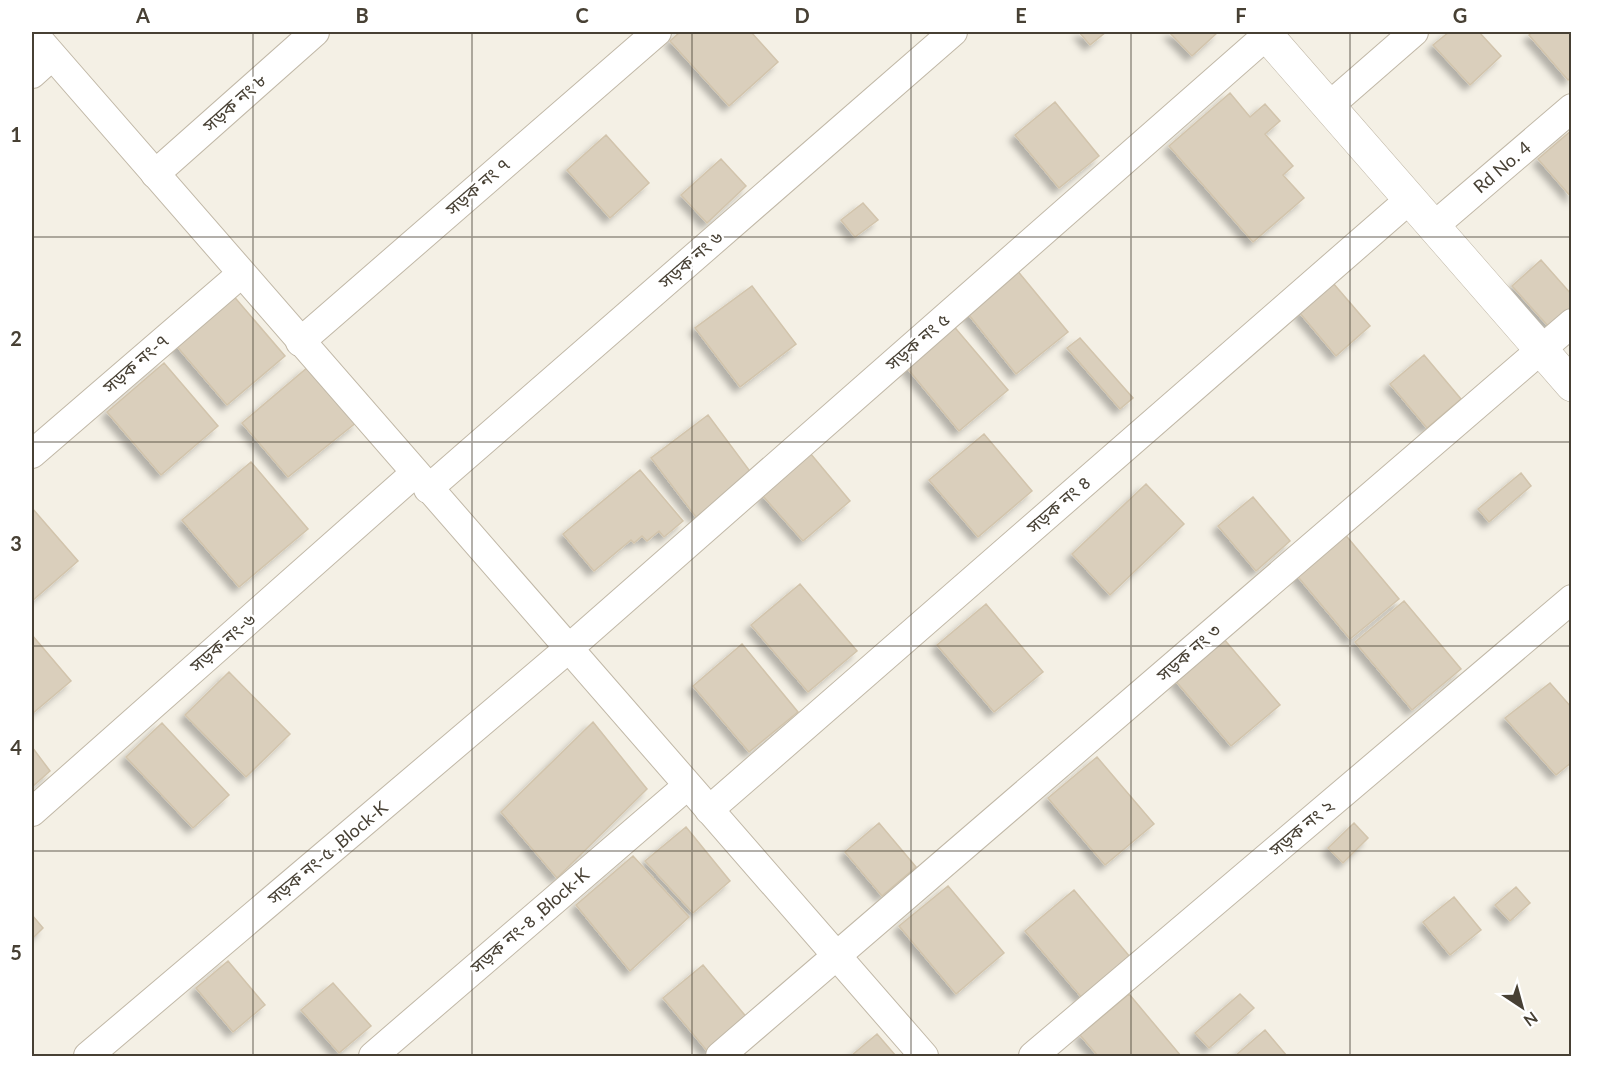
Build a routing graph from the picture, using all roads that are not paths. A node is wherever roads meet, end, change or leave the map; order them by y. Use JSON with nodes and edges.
{"nodes":[{"id":1,"x":32,"y":32,"type":"edge"},
{"id":2,"x":315,"y":32,"type":"edge"},
{"id":3,"x":657,"y":32,"type":"edge"},
{"id":4,"x":953,"y":32,"type":"edge"},
{"id":5,"x":1414,"y":32,"type":"edge"},
{"id":6,"x":1266,"y":33,"type":"edge"},
{"id":7,"x":42,"y":65,"type":"edge"},
{"id":8,"x":1329,"y":106,"type":"junction"},
{"id":9,"x":1572,"y":108,"type":"edge"},
{"id":10,"x":155,"y":174,"type":"junction"},
{"id":11,"x":1410,"y":199,"type":"junction"},
{"id":12,"x":1434,"y":226,"type":"junction"},
{"id":13,"x":241,"y":274,"type":"junction"},
{"id":14,"x":1572,"y":323,"type":"edge"},
{"id":15,"x":300,"y":342,"type":"junction"},
{"id":16,"x":1541,"y":349,"type":"junction"},
{"id":17,"x":1572,"y":385,"type":"edge"},
{"id":18,"x":32,"y":453,"type":"edge"},
{"id":19,"x":422,"y":481,"type":"junction"},
{"id":20,"x":1572,"y":599,"type":"edge"},
{"id":21,"x":568,"y":649,"type":"junction"},
{"id":22,"x":687,"y":786,"type":"junction"},
{"id":23,"x":709,"y":810,"type":"junction"},
{"id":24,"x":32,"y":812,"type":"edge"},
{"id":25,"x":837,"y":957,"type":"junction"},
{"id":26,"x":87,"y":1056,"type":"edge"},
{"id":27,"x":373,"y":1056,"type":"edge"},
{"id":28,"x":720,"y":1056,"type":"edge"},
{"id":29,"x":924,"y":1056,"type":"edge"},
{"id":30,"x":1033,"y":1056,"type":"edge"}],
"edges":[{"from":1,"to":7,"type":"street"},
{"from":2,"to":10,"type":"street","name":"সড়ক নং ৮"},
{"from":3,"to":15,"type":"street","name":"সড়ক নং ৭"},
{"from":4,"to":19,"type":"street","name":"সড়ক নং ৬"},
{"from":5,"to":8,"type":"street"},
{"from":6,"to":8,"type":"street"},
{"from":6,"to":21,"type":"street","name":"সড়ক নং ৫"},
{"from":7,"to":10,"type":"street"},
{"from":8,"to":11,"type":"street"},
{"from":9,"to":12,"type":"street","name":"Rd No. 4"},
{"from":10,"to":13,"type":"street"},
{"from":11,"to":12,"type":"street"},
{"from":11,"to":23,"type":"street","name":"সড়ক নং ৪"},
{"from":12,"to":16,"type":"street"},
{"from":13,"to":15,"type":"street"},
{"from":13,"to":18,"type":"street","name":"সড়ক নং-৭"},
{"from":14,"to":16,"type":"street","name":"সড়ক নং ৩"},
{"from":15,"to":19,"type":"street"},
{"from":16,"to":17,"type":"street"},
{"from":16,"to":25,"type":"street","name":"সড়ক নং ৩"},
{"from":19,"to":21,"type":"street"},
{"from":19,"to":24,"type":"street","name":"সড়ক নং-৬"},
{"from":20,"to":30,"type":"street","name":"সড়ক নং ২"},
{"from":21,"to":22,"type":"street"},
{"from":21,"to":26,"type":"street","name":"সড়ক নং-৫ ,Block-K"},
{"from":22,"to":23,"type":"street"},
{"from":22,"to":27,"type":"street","name":"সড়ক নং-৪ ,Block-K"},
{"from":23,"to":25,"type":"street"},
{"from":25,"to":28,"type":"street","name":"সড়ক নং ৩"},
{"from":25,"to":29,"type":"street"}]}
